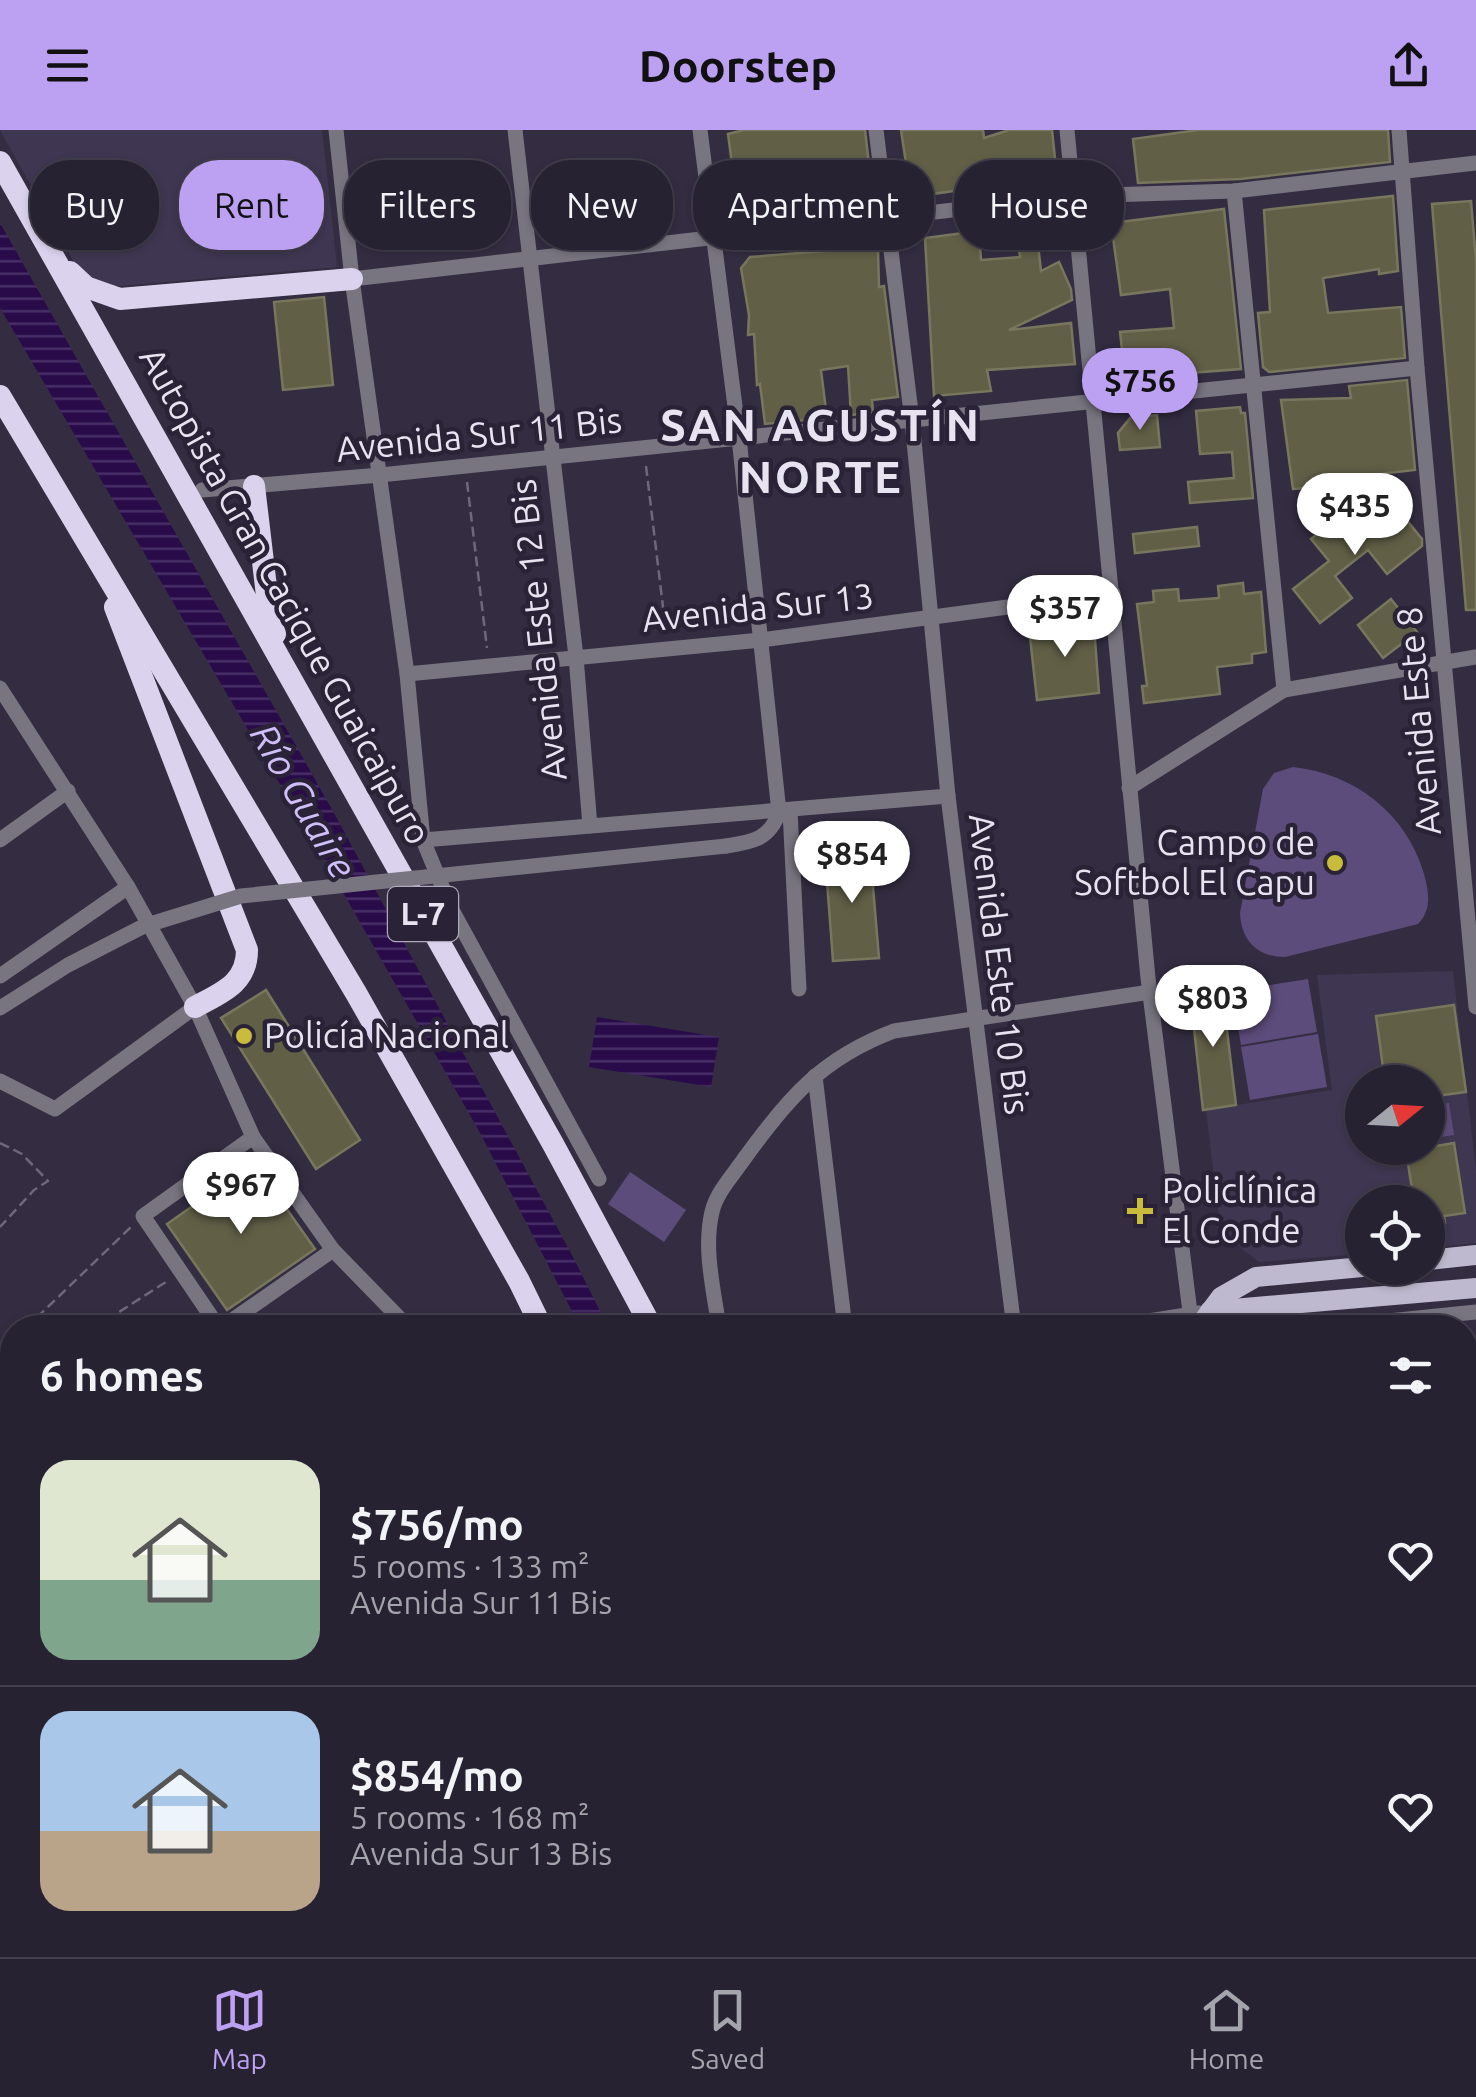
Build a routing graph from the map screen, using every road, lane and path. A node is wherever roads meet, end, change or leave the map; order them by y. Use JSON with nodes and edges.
{"nodes":[{"id":1,"x":336,"y":130,"type":"edge"},
{"id":2,"x":515,"y":130,"type":"edge"},
{"id":3,"x":700,"y":130,"type":"edge"},
{"id":4,"x":876,"y":130,"type":"edge"},
{"id":5,"x":1068,"y":130,"type":"edge"},
{"id":6,"x":1400,"y":130,"type":"edge"},
{"id":7,"x":704,"y":160,"type":"edge"},
{"id":8,"x":880,"y":160,"type":"edge"},
{"id":9,"x":1071,"y":160,"type":"edge"},
{"id":10,"x":0,"y":162,"type":"edge"},
{"id":11,"x":1476,"y":163,"type":"edge"},
{"id":12,"x":1403,"y":173,"type":"junction"},
{"id":13,"x":1234,"y":192,"type":"junction"},
{"id":14,"x":1124,"y":195,"type":"edge"},
{"id":15,"x":30,"y":213,"type":"edge"},
{"id":16,"x":693,"y":239,"type":"edge"},
{"id":17,"x":52,"y":250,"type":"edge"},
{"id":18,"x":54,"y":250,"type":"edge"},
{"id":19,"x":717,"y":250,"type":"edge"},
{"id":20,"x":892,"y":250,"type":"edge"},
{"id":21,"x":1080,"y":250,"type":"edge"},
{"id":22,"x":530,"y":258,"type":"junction"},
{"id":23,"x":352,"y":279,"type":"junction"},
{"id":24,"x":1417,"y":368,"type":"junction"},
{"id":25,"x":1255,"y":385,"type":"junction"},
{"id":26,"x":0,"y":396,"type":"edge"},
{"id":27,"x":1094,"y":401,"type":"junction"},
{"id":28,"x":912,"y":420,"type":"junction"},
{"id":29,"x":740,"y":438,"type":"junction"},
{"id":30,"x":644,"y":448,"type":"junction"},
{"id":31,"x":550,"y":458,"type":"junction"},
{"id":32,"x":465,"y":466,"type":"junction"},
{"id":33,"x":380,"y":476,"type":"junction"},
{"id":34,"x":254,"y":486,"type":"junction"},
{"id":35,"x":202,"y":490,"type":"dead end"},
{"id":36,"x":93,"y":548,"type":"junction"},
{"id":37,"x":1114,"y":593,"type":"junction"},
{"id":38,"x":931,"y":619,"type":"junction"},
{"id":39,"x":761,"y":640,"type":"junction"},
{"id":40,"x":668,"y":648,"type":"junction"},
{"id":41,"x":576,"y":657,"type":"junction"},
{"id":42,"x":1476,"y":657,"type":"edge"},
{"id":43,"x":1444,"y":663,"type":"junction"},
{"id":44,"x":489,"y":665,"type":"junction"},
{"id":45,"x":407,"y":674,"type":"junction"},
{"id":46,"x":293,"y":684,"type":"junction"},
{"id":47,"x":0,"y":688,"type":"edge"},
{"id":48,"x":1284,"y":690,"type":"junction"},
{"id":49,"x":1129,"y":788,"type":"junction"},
{"id":50,"x":68,"y":791,"type":"junction"},
{"id":51,"x":948,"y":796,"type":"junction"},
{"id":52,"x":784,"y":811,"type":"junction"},
{"id":53,"x":590,"y":826,"type":"junction"},
{"id":54,"x":0,"y":840,"type":"edge"},
{"id":55,"x":423,"y":840,"type":"junction"},
{"id":56,"x":128,"y":886,"type":"junction"},
{"id":57,"x":0,"y":976,"type":"edge"},
{"id":58,"x":799,"y":988,"type":"dead end"},
{"id":59,"x":1150,"y":992,"type":"junction"},
{"id":60,"x":1476,"y":1007,"type":"edge"},
{"id":61,"x":0,"y":1008,"type":"edge"},
{"id":62,"x":195,"y":1008,"type":"junction"},
{"id":63,"x":976,"y":1019,"type":"junction"},
{"id":64,"x":815,"y":1076,"type":"junction"},
{"id":65,"x":0,"y":1081,"type":"edge"},
{"id":66,"x":253,"y":1137,"type":"junction"},
{"id":67,"x":0,"y":1143,"type":"edge"},
{"id":68,"x":553,"y":1144,"type":"junction"},
{"id":69,"x":599,"y":1179,"type":"dead end"},
{"id":70,"x":144,"y":1216,"type":"junction"},
{"id":71,"x":0,"y":1228,"type":"edge"},
{"id":72,"x":332,"y":1250,"type":"junction"},
{"id":73,"x":1476,"y":1255,"type":"edge"},
{"id":74,"x":1445,"y":1258,"type":"edge"},
{"id":75,"x":1345,"y":1268,"type":"edge"},
{"id":76,"x":182,"y":1272,"type":"junction"},
{"id":77,"x":1256,"y":1278,"type":"junction"},
{"id":78,"x":519,"y":1282,"type":"junction"},
{"id":79,"x":1476,"y":1288,"type":"edge"},
{"id":80,"x":1240,"y":1308,"type":"junction"},
{"id":81,"x":1476,"y":1312,"type":"edge"},
{"id":82,"x":40,"y":1315,"type":"edge"},
{"id":83,"x":114,"y":1315,"type":"edge"},
{"id":84,"x":211,"y":1315,"type":"edge"},
{"id":85,"x":239,"y":1315,"type":"edge"},
{"id":86,"x":396,"y":1315,"type":"edge"},
{"id":87,"x":528,"y":1315,"type":"edge"},
{"id":88,"x":536,"y":1315,"type":"edge"},
{"id":89,"x":645,"y":1315,"type":"edge"},
{"id":90,"x":657,"y":1315,"type":"edge"},
{"id":91,"x":717,"y":1315,"type":"edge"},
{"id":92,"x":843,"y":1315,"type":"edge"},
{"id":93,"x":1012,"y":1315,"type":"edge"},
{"id":94,"x":1197,"y":1315,"type":"edge"},
{"id":95,"x":1203,"y":1315,"type":"edge"},
{"id":96,"x":1216,"y":1315,"type":"edge"},
{"id":97,"x":1447,"y":1315,"type":"edge"}],
"edges":[{"from":1,"to":23,"type":"street"},
{"from":2,"to":22,"type":"street","name":"Avenida Este 12 Bis"},
{"from":3,"to":7,"type":"street"},
{"from":4,"to":8,"type":"street","name":"Avenida Este 10 Bis"},
{"from":5,"to":9,"type":"street"},
{"from":6,"to":12,"type":"street","name":"Avenida Este 8"},
{"from":10,"to":15,"type":"highway","name":"Autopista Gran Cacique Guaicaipuro","number":"L-7"},
{"from":11,"to":12,"type":"street"},
{"from":12,"to":13,"type":"street"},
{"from":12,"to":24,"type":"street","name":"Avenida Este 8"},
{"from":13,"to":14,"type":"street"},
{"from":13,"to":25,"type":"street"},
{"from":16,"to":22,"type":"street"},
{"from":17,"to":46,"type":"highway","name":"Autopista Gran Cacique Guaicaipuro","number":"L-7"},
{"from":18,"to":23,"type":"highway"},
{"from":19,"to":29,"type":"street"},
{"from":20,"to":28,"type":"street","name":"Avenida Este 10 Bis"},
{"from":21,"to":27,"type":"street"},
{"from":22,"to":23,"type":"street"},
{"from":22,"to":31,"type":"street","name":"Avenida Este 12 Bis"},
{"from":23,"to":33,"type":"street"},
{"from":24,"to":25,"type":"street","name":"Avenida Sur 11 Bis"},
{"from":24,"to":43,"type":"street","name":"Avenida Este 8"},
{"from":25,"to":27,"type":"street","name":"Avenida Sur 11 Bis"},
{"from":25,"to":48,"type":"street"},
{"from":26,"to":36,"type":"highway"},
{"from":27,"to":28,"type":"street","name":"Avenida Sur 11 Bis"},
{"from":27,"to":37,"type":"street"},
{"from":28,"to":29,"type":"street","name":"Avenida Sur 11 Bis"},
{"from":28,"to":38,"type":"street","name":"Avenida Este 10 Bis"},
{"from":29,"to":30,"type":"street","name":"Avenida Sur 11 Bis"},
{"from":29,"to":39,"type":"street"},
{"from":30,"to":31,"type":"street","name":"Avenida Sur 11 Bis"},
{"from":30,"to":40,"type":"path"},
{"from":31,"to":32,"type":"street","name":"Avenida Sur 11 Bis"},
{"from":31,"to":41,"type":"street","name":"Avenida Este 12 Bis"},
{"from":32,"to":33,"type":"street","name":"Avenida Sur 11 Bis"},
{"from":32,"to":44,"type":"path"},
{"from":33,"to":34,"type":"street","name":"Avenida Sur 11 Bis"},
{"from":33,"to":45,"type":"street"},
{"from":34,"to":35,"type":"street","name":"Avenida Sur 11 Bis"},
{"from":34,"to":46,"type":"highway"},
{"from":36,"to":62,"type":"highway"},
{"from":36,"to":78,"type":"highway"},
{"from":37,"to":38,"type":"street","name":"Avenida Sur 13"},
{"from":37,"to":49,"type":"street"},
{"from":38,"to":39,"type":"street","name":"Avenida Sur 13"},
{"from":38,"to":51,"type":"street","name":"Avenida Este 10 Bis"},
{"from":39,"to":40,"type":"street","name":"Avenida Sur 13"},
{"from":39,"to":52,"type":"street"},
{"from":40,"to":41,"type":"street","name":"Avenida Sur 13"},
{"from":41,"to":44,"type":"street","name":"Avenida Sur 13"},
{"from":41,"to":53,"type":"street","name":"Avenida Este 12 Bis"},
{"from":42,"to":43,"type":"street"},
{"from":43,"to":48,"type":"street"},
{"from":43,"to":60,"type":"street","name":"Avenida Este 8"},
{"from":44,"to":45,"type":"street","name":"Avenida Sur 13"},
{"from":45,"to":55,"type":"street"},
{"from":46,"to":68,"type":"highway","name":"Autopista Gran Cacique Guaicaipuro","number":"L-7"},
{"from":47,"to":50,"type":"street"},
{"from":48,"to":49,"type":"street"},
{"from":49,"to":59,"type":"street"},
{"from":50,"to":54,"type":"street"},
{"from":50,"to":56,"type":"street"},
{"from":51,"to":52,"type":"street"},
{"from":51,"to":63,"type":"street","name":"Avenida Este 10 Bis"},
{"from":52,"to":53,"type":"street"},
{"from":52,"to":58,"type":"street"},
{"from":52,"to":61,"type":"street","bridge":true},
{"from":53,"to":55,"type":"street"},
{"from":55,"to":69,"type":"street"},
{"from":56,"to":57,"type":"street"},
{"from":56,"to":62,"type":"street"},
{"from":59,"to":63,"type":"street"},
{"from":59,"to":94,"type":"street"},
{"from":62,"to":65,"type":"street"},
{"from":62,"to":66,"type":"street"},
{"from":63,"to":64,"type":"street"},
{"from":63,"to":93,"type":"street","name":"Avenida Este 10 Bis"},
{"from":64,"to":91,"type":"street"},
{"from":64,"to":92,"type":"street"},
{"from":66,"to":70,"type":"street"},
{"from":66,"to":72,"type":"street"},
{"from":67,"to":71,"type":"path"},
{"from":68,"to":89,"type":"highway","name":"Autopista Gran Cacique Guaicaipuro","number":"L-7"},
{"from":68,"to":90,"type":"highway"},
{"from":70,"to":76,"type":"street"},
{"from":70,"to":82,"type":"path"},
{"from":72,"to":85,"type":"street"},
{"from":72,"to":86,"type":"street"},
{"from":73,"to":74,"type":"main road"},
{"from":75,"to":77,"type":"main road"},
{"from":76,"to":83,"type":"path"},
{"from":76,"to":84,"type":"street"},
{"from":77,"to":80,"type":"main road"},
{"from":77,"to":95,"type":"main road"},
{"from":78,"to":87,"type":"highway"},
{"from":78,"to":88,"type":"highway"},
{"from":79,"to":80,"type":"main road"},
{"from":80,"to":96,"type":"main road"},
{"from":81,"to":97,"type":"street"}]}
